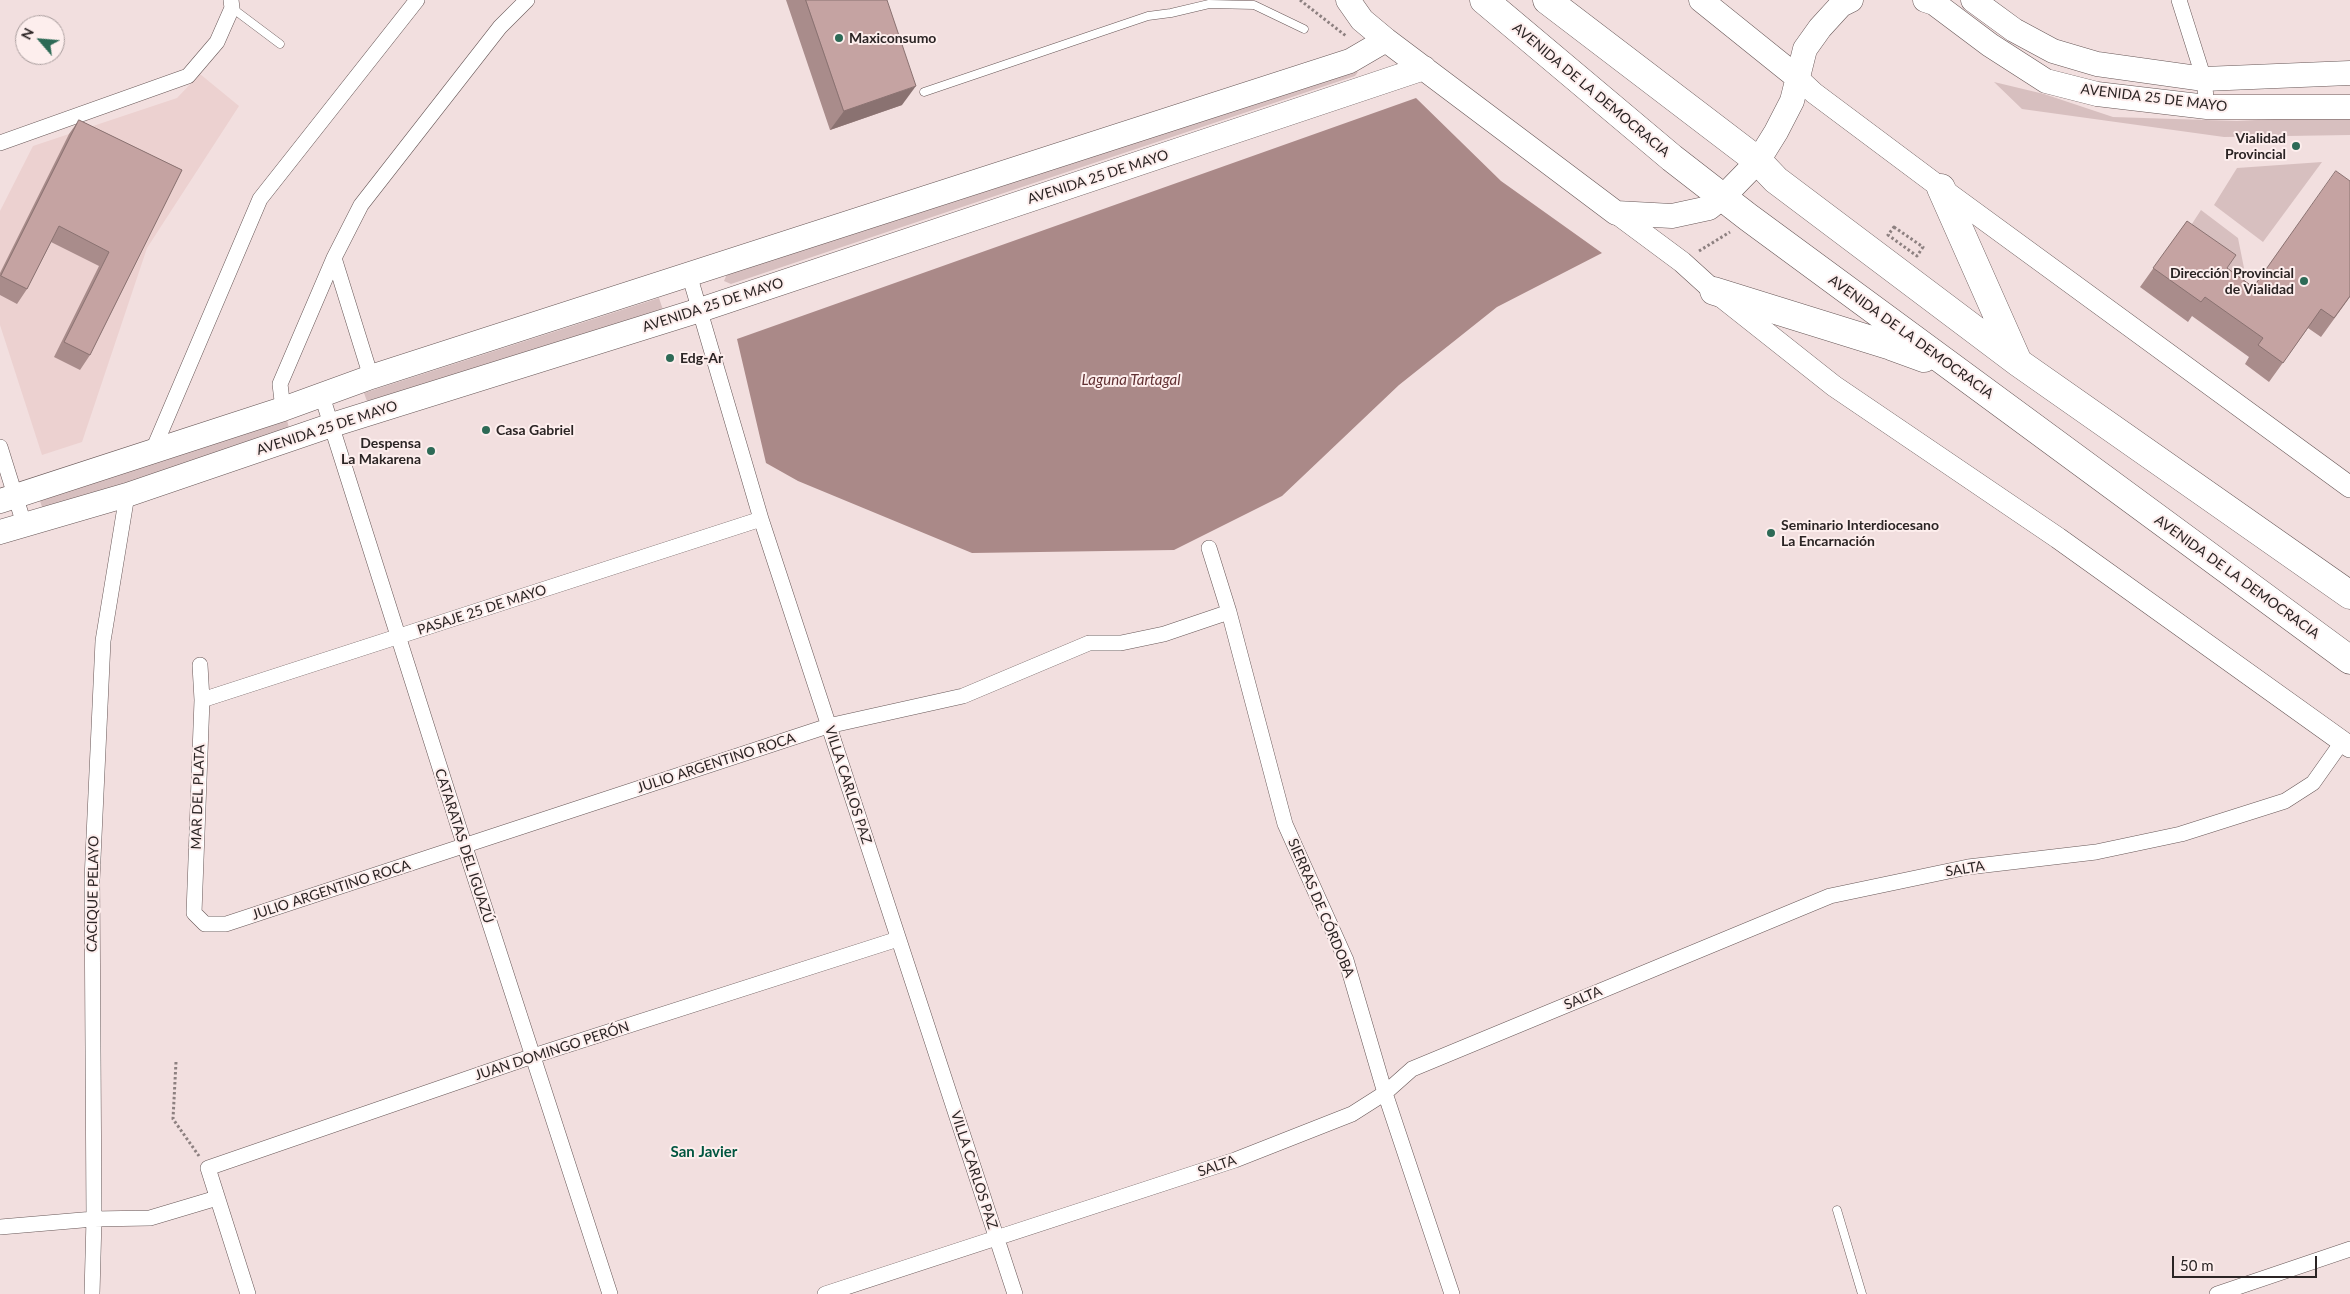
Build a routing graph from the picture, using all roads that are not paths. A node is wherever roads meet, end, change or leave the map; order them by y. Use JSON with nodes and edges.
{"nodes":[{"id":1,"x":417,"y":0,"type":"edge"},
{"id":2,"x":527,"y":0,"type":"edge"},
{"id":3,"x":1337,"y":0,"type":"edge"},
{"id":4,"x":1348,"y":0,"type":"edge"},
{"id":5,"x":1484,"y":0,"type":"edge"},
{"id":6,"x":1547,"y":0,"type":"edge"},
{"id":7,"x":1701,"y":0,"type":"edge"},
{"id":8,"x":1851,"y":0,"type":"edge"},
{"id":9,"x":1925,"y":0,"type":"edge"},
{"id":10,"x":1973,"y":0,"type":"edge"},
{"id":11,"x":2180,"y":0,"type":"edge"},
{"id":12,"x":232,"y":4,"type":"edge"},
{"id":13,"x":1304,"y":29,"type":"dead end"},
{"id":14,"x":1358,"y":31,"type":"junction"},
{"id":15,"x":1386,"y":40,"type":"junction"},
{"id":16,"x":280,"y":44,"type":"dead end"},
{"id":17,"x":1424,"y":68,"type":"junction"},
{"id":18,"x":2350,"y":73,"type":"edge"},
{"id":19,"x":1798,"y":78,"type":"junction"},
{"id":20,"x":2204,"y":79,"type":"junction"},
{"id":21,"x":924,"y":92,"type":"dead end"},
{"id":22,"x":2207,"y":107,"type":"junction"},
{"id":23,"x":2350,"y":107,"type":"edge"},
{"id":24,"x":0,"y":143,"type":"edge"},
{"id":25,"x":1758,"y":160,"type":"junction"},
{"id":26,"x":1941,"y":188,"type":"junction"},
{"id":27,"x":1724,"y":196,"type":"junction"},
{"id":28,"x":1616,"y":213,"type":"junction"},
{"id":29,"x":334,"y":258,"type":"junction"},
{"id":30,"x":689,"y":274,"type":"junction"},
{"id":31,"x":1714,"y":291,"type":"junction"},
{"id":32,"x":700,"y":310,"type":"junction"},
{"id":33,"x":2019,"y":363,"type":"junction"},
{"id":34,"x":1956,"y":371,"type":"junction"},
{"id":35,"x":371,"y":378,"type":"junction"},
{"id":36,"x":322,"y":396,"type":"junction"},
{"id":37,"x":284,"y":409,"type":"junction"},
{"id":38,"x":332,"y":426,"type":"junction"},
{"id":39,"x":0,"y":447,"type":"edge"},
{"id":40,"x":153,"y":450,"type":"junction"},
{"id":41,"x":2350,"y":487,"type":"edge"},
{"id":42,"x":127,"y":495,"type":"junction"},
{"id":43,"x":8,"y":498,"type":"edge"},
{"id":44,"x":761,"y":519,"type":"junction"},
{"id":45,"x":24,"y":524,"type":"junction"},
{"id":46,"x":0,"y":532,"type":"edge"},
{"id":47,"x":1209,"y":548,"type":"dead end"},
{"id":48,"x":2350,"y":595,"type":"edge"},
{"id":49,"x":1229,"y":612,"type":"junction"},
{"id":50,"x":398,"y":638,"type":"junction"},
{"id":51,"x":2350,"y":660,"type":"edge"},
{"id":52,"x":200,"y":665,"type":"dead end"},
{"id":53,"x":202,"y":700,"type":"junction"},
{"id":54,"x":828,"y":726,"type":"junction"},
{"id":55,"x":2346,"y":745,"type":"edge"},
{"id":56,"x":464,"y":847,"type":"junction"},
{"id":57,"x":205,"y":924,"type":"joint"},
{"id":58,"x":898,"y":939,"type":"junction"},
{"id":59,"x":533,"y":1056,"type":"junction"},
{"id":60,"x":1385,"y":1093,"type":"junction"},
{"id":61,"x":217,"y":1198,"type":"junction"},
{"id":62,"x":1837,"y":1210,"type":"dead end"},
{"id":63,"x":94,"y":1219,"type":"junction"},
{"id":64,"x":0,"y":1227,"type":"edge"},
{"id":65,"x":996,"y":1238,"type":"junction"},
{"id":66,"x":2350,"y":1249,"type":"edge"},
{"id":67,"x":92,"y":1294,"type":"edge"},
{"id":68,"x":248,"y":1294,"type":"edge"},
{"id":69,"x":610,"y":1294,"type":"edge"},
{"id":70,"x":825,"y":1294,"type":"edge"},
{"id":71,"x":1015,"y":1294,"type":"edge"},
{"id":72,"x":1452,"y":1294,"type":"edge"},
{"id":73,"x":1862,"y":1294,"type":"edge"},
{"id":74,"x":2216,"y":1294,"type":"edge"}],
"edges":[{"from":1,"to":40,"type":"street"},
{"from":2,"to":29,"type":"street"},
{"from":3,"to":14,"type":"street"},
{"from":4,"to":14,"type":"main road"},
{"from":5,"to":27,"type":"highway","name":"AVENIDA DE LA DEMOCRACIA"},
{"from":6,"to":25,"type":"highway"},
{"from":7,"to":19,"type":"main road"},
{"from":8,"to":19,"type":"main road"},
{"from":9,"to":22,"type":"main road","name":"AVENIDA 25 DE MAYO"},
{"from":10,"to":20,"type":"main road","name":"AVENIDA 25 DE MAYO"},
{"from":11,"to":20,"type":"street"},
{"from":12,"to":16,"type":"lane"},
{"from":12,"to":24,"type":"street"},
{"from":13,"to":21,"type":"lane"},
{"from":14,"to":15,"type":"main road"},
{"from":15,"to":17,"type":"main road"},
{"from":15,"to":30,"type":"main road"},
{"from":17,"to":28,"type":"main road"},
{"from":17,"to":32,"type":"main road","name":"AVENIDA 25 DE MAYO"},
{"from":18,"to":20,"type":"main road","name":"AVENIDA 25 DE MAYO"},
{"from":19,"to":25,"type":"main road"},
{"from":19,"to":26,"type":"street"},
{"from":20,"to":22,"type":"street"},
{"from":22,"to":23,"type":"main road","name":"AVENIDA 25 DE MAYO"},
{"from":25,"to":27,"type":"main road"},
{"from":25,"to":33,"type":"highway"},
{"from":26,"to":33,"type":"highway"},
{"from":26,"to":41,"type":"street"},
{"from":27,"to":28,"type":"main road"},
{"from":27,"to":34,"type":"highway","name":"AVENIDA DE LA DEMOCRACIA"},
{"from":28,"to":31,"type":"street"},
{"from":29,"to":35,"type":"street"},
{"from":29,"to":37,"type":"street"},
{"from":30,"to":32,"type":"street","name":"VILLA CARLOS PAZ"},
{"from":30,"to":35,"type":"main road"},
{"from":31,"to":34,"type":"highway"},
{"from":31,"to":55,"type":"street"},
{"from":32,"to":38,"type":"main road","name":"AVENIDA 25 DE MAYO"},
{"from":32,"to":44,"type":"street","name":"VILLA CARLOS PAZ"},
{"from":33,"to":48,"type":"highway"},
{"from":34,"to":51,"type":"highway","name":"AVENIDA DE LA DEMOCRACIA"},
{"from":35,"to":36,"type":"main road"},
{"from":36,"to":37,"type":"main road"},
{"from":36,"to":38,"type":"street","name":"CATARATAS DEL IGUAZÚ"},
{"from":37,"to":40,"type":"main road"},
{"from":38,"to":42,"type":"main road","name":"AVENIDA 25 DE MAYO"},
{"from":38,"to":50,"type":"street","name":"CATARATAS DEL IGUAZÚ"},
{"from":39,"to":43,"type":"street"},
{"from":40,"to":43,"type":"main road"},
{"from":42,"to":45,"type":"main road","name":"AVENIDA 25 DE MAYO"},
{"from":42,"to":63,"type":"street","name":"CACIQUE PELAYO"},
{"from":43,"to":45,"type":"street"},
{"from":44,"to":50,"type":"street","name":"PASAJE 25 DE MAYO"},
{"from":44,"to":54,"type":"street","name":"VILLA CARLOS PAZ"},
{"from":45,"to":46,"type":"main road","name":"AVENIDA 25 DE MAYO"},
{"from":47,"to":49,"type":"street","name":"SIERRAS DE CÓRDOBA"},
{"from":49,"to":54,"type":"street","name":"JULIO ARGENTINO ROCA"},
{"from":49,"to":60,"type":"street","name":"SIERRAS DE CÓRDOBA"},
{"from":50,"to":53,"type":"street","name":"PASAJE 25 DE MAYO"},
{"from":50,"to":56,"type":"street","name":"CATARATAS DEL IGUAZÚ"},
{"from":52,"to":53,"type":"street","name":"MAR DEL PLATA"},
{"from":53,"to":57,"type":"street","name":"MAR DEL PLATA"},
{"from":54,"to":56,"type":"street","name":"JULIO ARGENTINO ROCA"},
{"from":54,"to":58,"type":"street","name":"VILLA CARLOS PAZ"},
{"from":55,"to":60,"type":"street","name":"SALTA"},
{"from":56,"to":57,"type":"street","name":"JULIO ARGENTINO ROCA"},
{"from":56,"to":59,"type":"street","name":"CATARATAS DEL IGUAZÚ"},
{"from":58,"to":59,"type":"street","name":"JUAN DOMINGO PERÓN"},
{"from":58,"to":65,"type":"street","name":"VILLA CARLOS PAZ"},
{"from":59,"to":61,"type":"street","name":"JUAN DOMINGO PERÓN"},
{"from":59,"to":69,"type":"street","name":"CATARATAS DEL IGUAZÚ"},
{"from":60,"to":65,"type":"street","name":"SALTA"},
{"from":60,"to":72,"type":"street","name":"SIERRAS DE CÓRDOBA"},
{"from":61,"to":63,"type":"street"},
{"from":61,"to":68,"type":"street"},
{"from":62,"to":73,"type":"lane"},
{"from":63,"to":64,"type":"street"},
{"from":63,"to":67,"type":"street","name":"CACIQUE PELAYO"},
{"from":65,"to":70,"type":"street","name":"SALTA"},
{"from":65,"to":71,"type":"street","name":"VILLA CARLOS PAZ"},
{"from":66,"to":74,"type":"street"}]}
